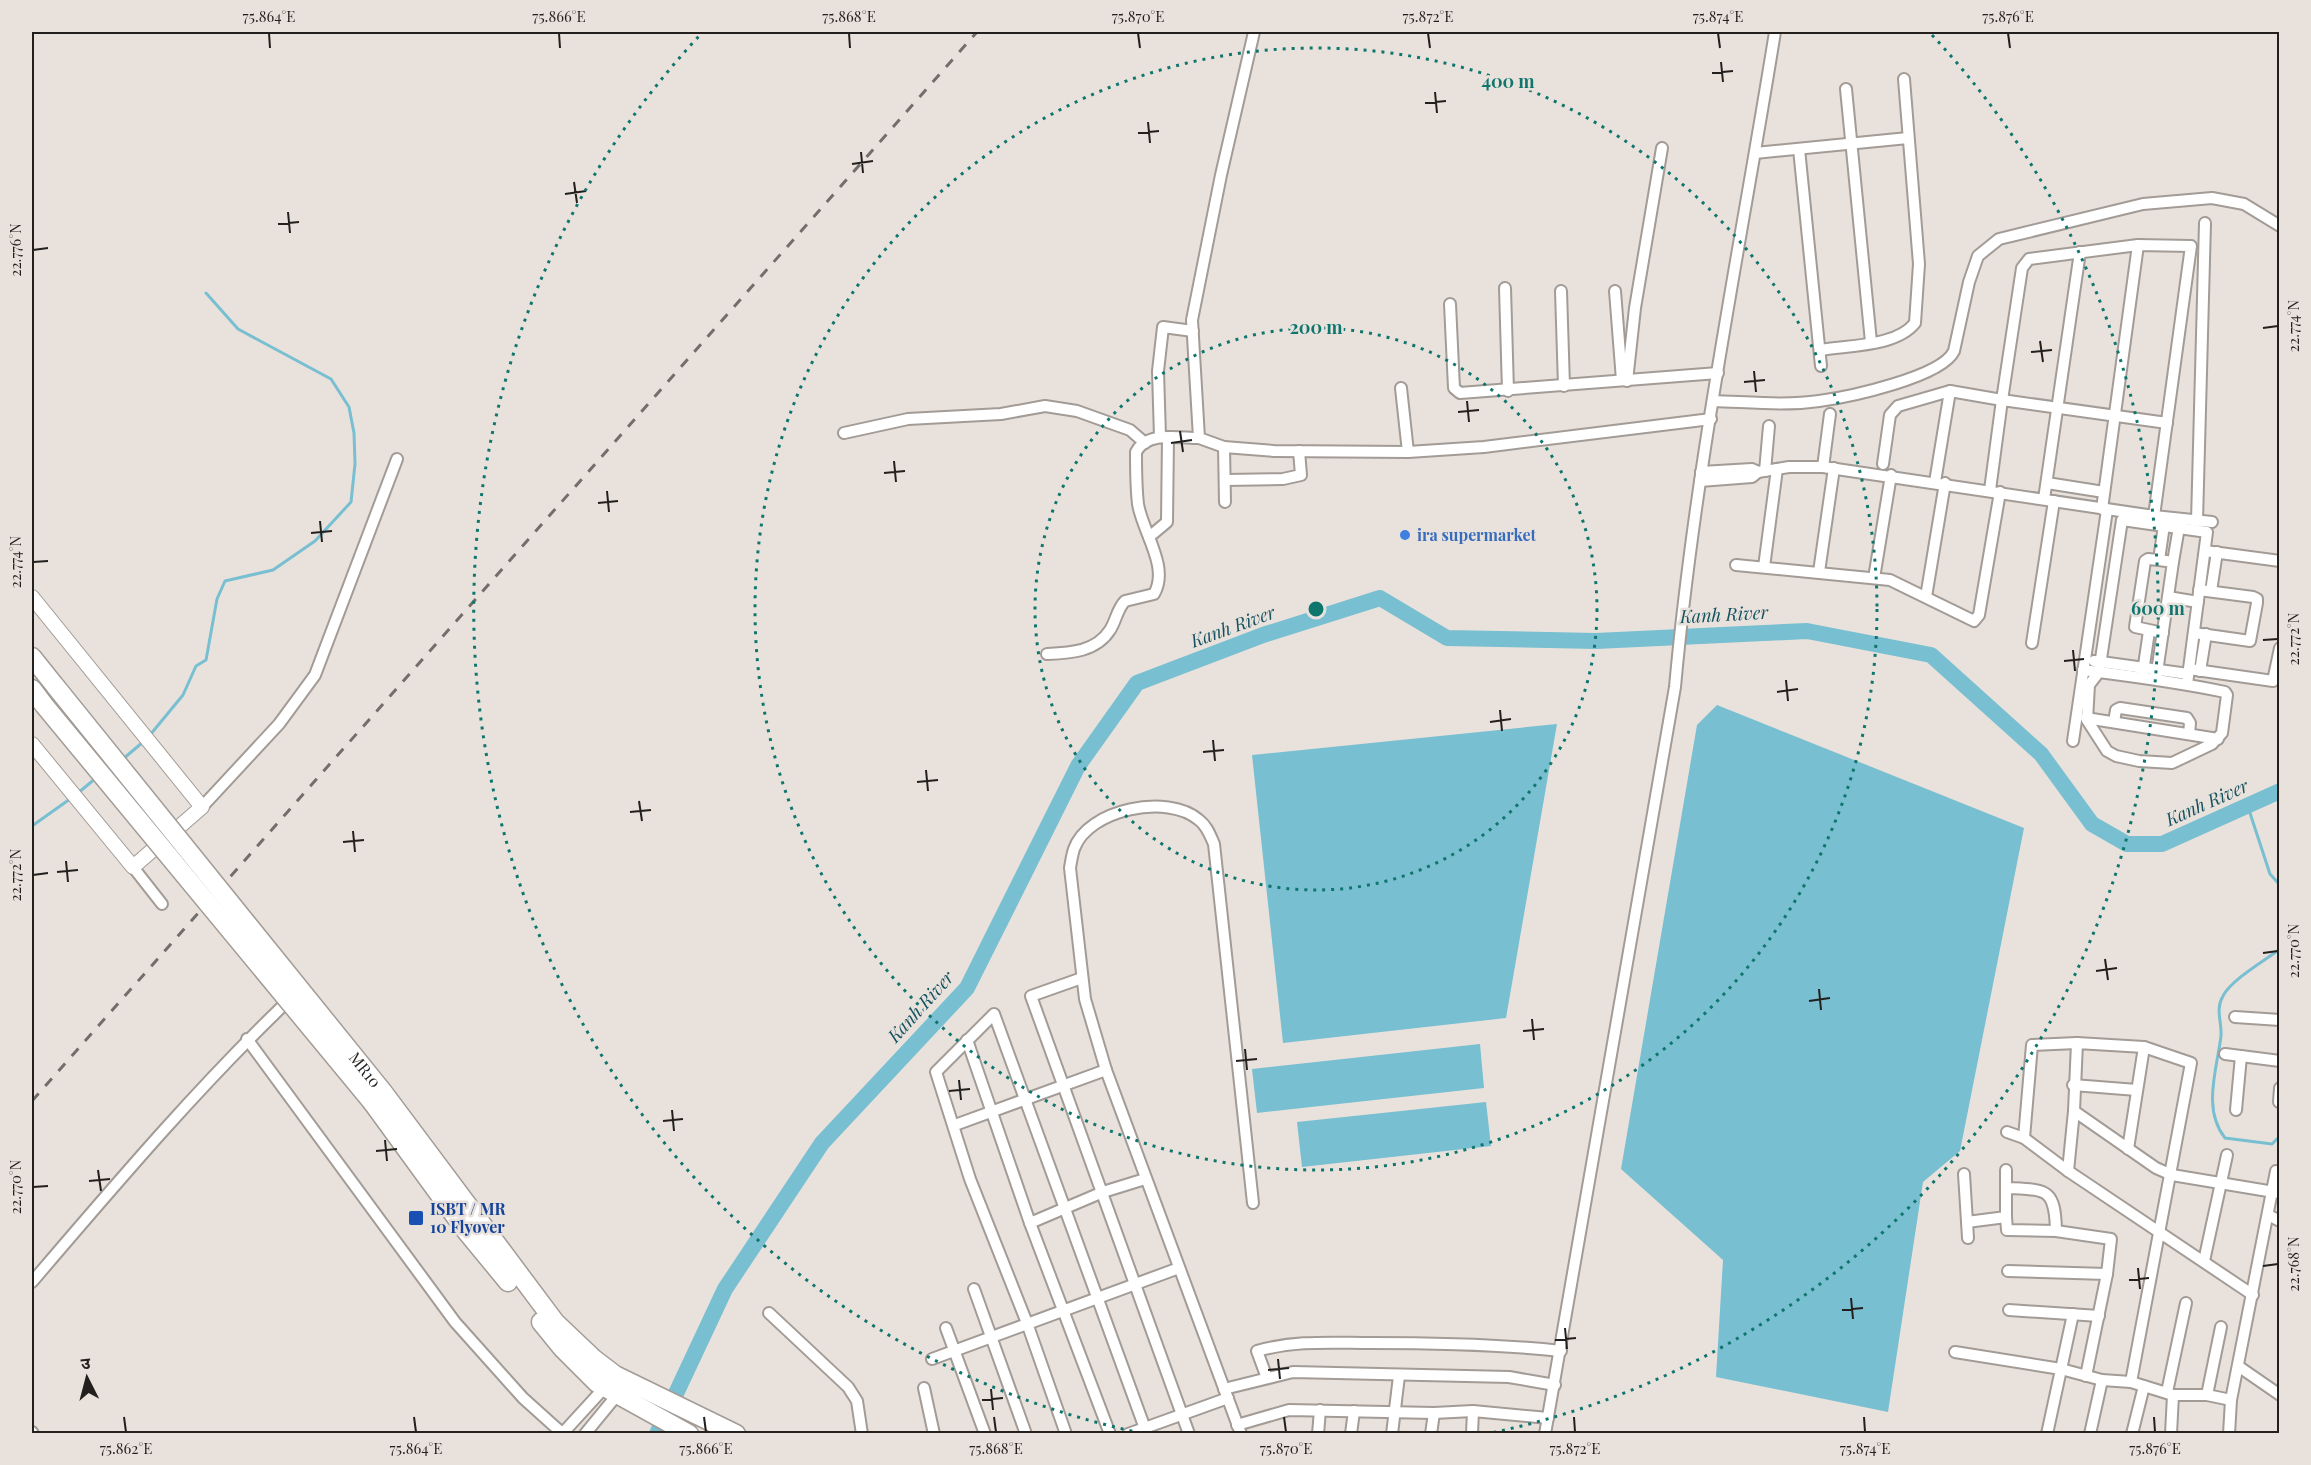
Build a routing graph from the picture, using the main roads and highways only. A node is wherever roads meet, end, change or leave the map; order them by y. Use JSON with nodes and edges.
{"nodes":[{"id":1,"x":32,"y":657,"type":"edge"},
{"id":2,"x":32,"y":689,"type":"edge"},
{"id":3,"x":377,"y":1097,"type":"junction"},
{"id":4,"x":623,"y":1393,"type":"junction"},
{"id":5,"x":689,"y":1434,"type":"edge"},
{"id":6,"x":736,"y":1434,"type":"edge"}],
"edges":[{"from":1,"to":3,"type":"main road","name":"MR10","bridge":true},
{"from":2,"to":3,"type":"main road","name":"MR10","bridge":true},
{"from":3,"to":4,"type":"main road","name":"MR10"},
{"from":3,"to":4,"type":"main road","name":"MR10"},
{"from":4,"to":5,"type":"main road","name":"MR10"},
{"from":4,"to":6,"type":"main road","name":"MR10"}]}
